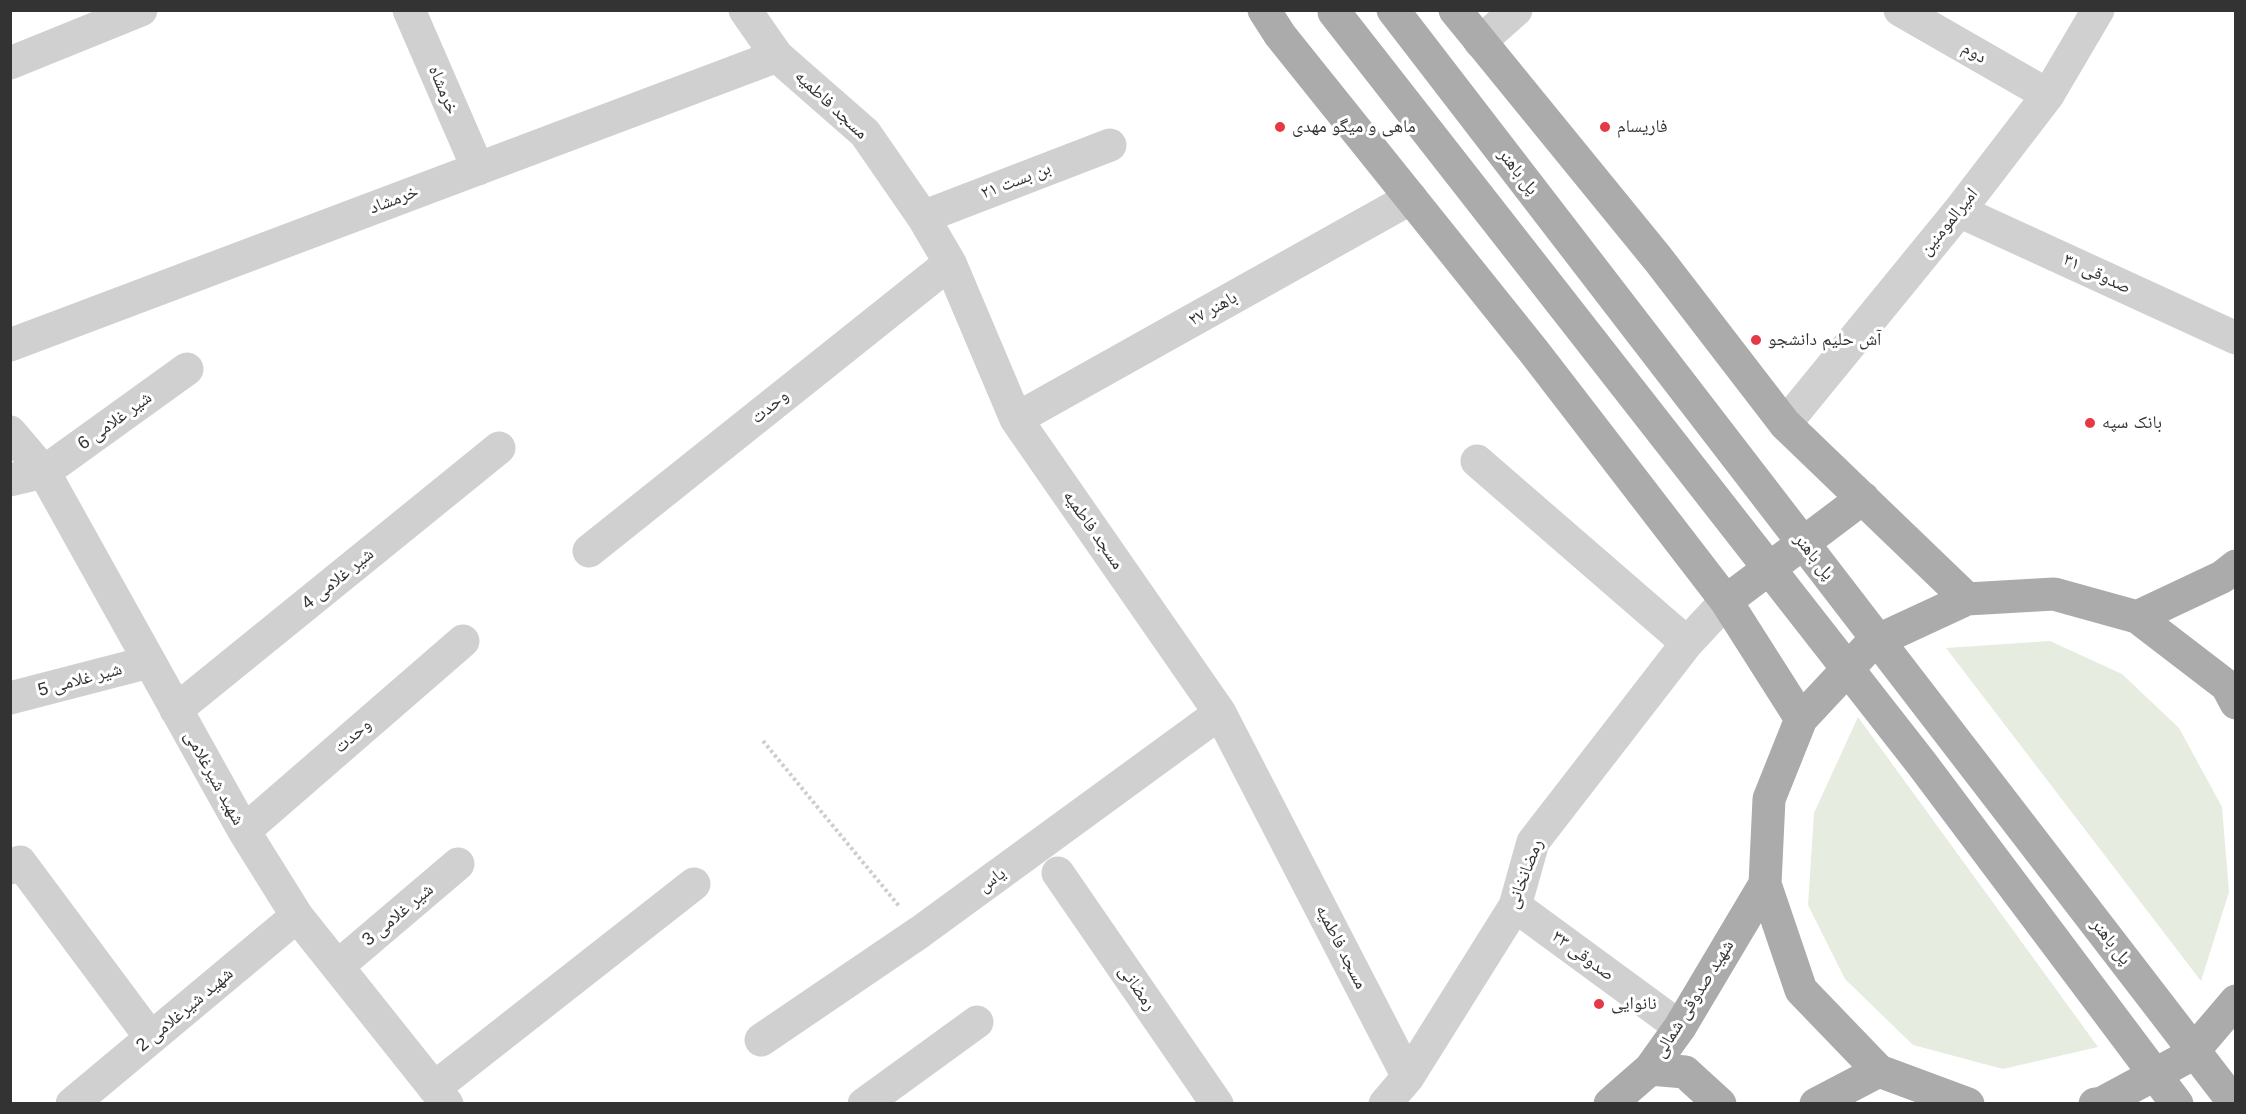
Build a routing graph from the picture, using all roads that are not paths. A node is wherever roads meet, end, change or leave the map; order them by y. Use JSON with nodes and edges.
{"nodes":[{"id":1,"x":141,"y":10,"type":"edge"},
{"id":2,"x":409,"y":10,"type":"edge"},
{"id":3,"x":745,"y":10,"type":"edge"},
{"id":4,"x":1264,"y":10,"type":"edge"},
{"id":5,"x":1393,"y":10,"type":"edge"},
{"id":6,"x":1455,"y":10,"type":"edge"},
{"id":7,"x":1516,"y":10,"type":"edge"},
{"id":8,"x":1900,"y":10,"type":"edge"},
{"id":9,"x":2098,"y":10,"type":"edge"},
{"id":10,"x":1334,"y":11,"type":"edge"},
{"id":11,"x":1480,"y":42,"type":"junction"},
{"id":12,"x":777,"y":56,"type":"junction"},
{"id":13,"x":10,"y":63,"type":"edge"},
{"id":14,"x":2048,"y":95,"type":"junction"},
{"id":15,"x":1110,"y":145,"type":"dead end"},
{"id":16,"x":478,"y":169,"type":"junction"},
{"id":17,"x":1411,"y":198,"type":"junction"},
{"id":18,"x":1959,"y":210,"type":"junction"},
{"id":19,"x":923,"y":217,"type":"junction"},
{"id":20,"x":950,"y":263,"type":"junction"},
{"id":21,"x":2235,"y":338,"type":"edge"},
{"id":22,"x":10,"y":345,"type":"edge"},
{"id":23,"x":187,"y":369,"type":"dead end"},
{"id":24,"x":1016,"y":419,"type":"junction"},
{"id":25,"x":1785,"y":424,"type":"junction"},
{"id":26,"x":10,"y":432,"type":"edge"},
{"id":27,"x":499,"y":448,"type":"dead end"},
{"id":28,"x":1477,"y":461,"type":"dead end"},
{"id":29,"x":44,"y":472,"type":"junction"},
{"id":30,"x":10,"y":480,"type":"edge"},
{"id":31,"x":1863,"y":498,"type":"junction"},
{"id":32,"x":589,"y":551,"type":"dead end"},
{"id":33,"x":2235,"y":566,"type":"edge"},
{"id":34,"x":1967,"y":599,"type":"junction"},
{"id":35,"x":1726,"y":601,"type":"junction"},
{"id":36,"x":2137,"y":617,"type":"junction"},
{"id":37,"x":463,"y":642,"type":"dead end"},
{"id":38,"x":1687,"y":643,"type":"junction"},
{"id":39,"x":149,"y":662,"type":"junction"},
{"id":40,"x":10,"y":698,"type":"edge"},
{"id":41,"x":2235,"y":703,"type":"edge"},
{"id":42,"x":176,"y":710,"type":"junction"},
{"id":43,"x":1220,"y":713,"type":"junction"},
{"id":44,"x":1801,"y":719,"type":"junction"},
{"id":45,"x":244,"y":831,"type":"junction"},
{"id":46,"x":458,"y":864,"type":"dead end"},
{"id":47,"x":10,"y":868,"type":"edge"},
{"id":48,"x":1058,"y":873,"type":"dead end"},
{"id":49,"x":694,"y":884,"type":"dead end"},
{"id":50,"x":1765,"y":884,"type":"junction"},
{"id":51,"x":1515,"y":906,"type":"junction"},
{"id":52,"x":297,"y":916,"type":"junction"},
{"id":53,"x":338,"y":966,"type":"junction"},
{"id":54,"x":2235,"y":1001,"type":"edge"},
{"id":55,"x":977,"y":1022,"type":"dead end"},
{"id":56,"x":1680,"y":1027,"type":"junction"},
{"id":57,"x":151,"y":1038,"type":"junction"},
{"id":58,"x":760,"y":1040,"type":"dead end"},
{"id":59,"x":1650,"y":1069,"type":"junction"},
{"id":60,"x":1880,"y":1071,"type":"junction"},
{"id":61,"x":1408,"y":1077,"type":"junction"},
{"id":62,"x":441,"y":1096,"type":"edge"},
{"id":63,"x":2102,"y":1103,"type":"edge"},
{"id":64,"x":72,"y":1104,"type":"edge"},
{"id":65,"x":864,"y":1104,"type":"edge"},
{"id":66,"x":1217,"y":1104,"type":"edge"},
{"id":67,"x":1385,"y":1104,"type":"edge"},
{"id":68,"x":1610,"y":1104,"type":"edge"},
{"id":69,"x":1720,"y":1104,"type":"edge"},
{"id":70,"x":1816,"y":1104,"type":"edge"},
{"id":71,"x":1968,"y":1104,"type":"edge"},
{"id":72,"x":2095,"y":1104,"type":"edge"},
{"id":73,"x":2177,"y":1104,"type":"edge"},
{"id":74,"x":2235,"y":1104,"type":"edge"}],
"edges":[{"from":1,"to":13,"type":"street"},
{"from":2,"to":16,"type":"street","name":"خرمشاه"},
{"from":3,"to":12,"type":"street","name":"مسجد فاطمیه"},
{"from":4,"to":17,"type":"main road"},
{"from":5,"to":74,"type":"main road","name":"پل باهنر","bridge":true},
{"from":6,"to":11,"type":"main road"},
{"from":7,"to":11,"type":"street"},
{"from":8,"to":14,"type":"street","name":"دوم"},
{"from":9,"to":14,"type":"street","name":"امیرالمومنین"},
{"from":10,"to":73,"type":"main road","bridge":true},
{"from":11,"to":25,"type":"main road"},
{"from":12,"to":16,"type":"street","name":"خرمشاد"},
{"from":12,"to":19,"type":"street","name":"مسجد فاطمیه"},
{"from":14,"to":18,"type":"street","name":"امیرالمومنین"},
{"from":15,"to":19,"type":"street","name":"بن بست ۲۱"},
{"from":16,"to":22,"type":"street","name":"خرمشاد"},
{"from":17,"to":24,"type":"street","name":"باهنر ۲۷"},
{"from":17,"to":35,"type":"main road"},
{"from":18,"to":21,"type":"street","name":"صدوقی ۳۱"},
{"from":18,"to":25,"type":"street","name":"امیرالمومنین"},
{"from":19,"to":20,"type":"street","name":"مسجد فاطمیه"},
{"from":20,"to":24,"type":"street","name":"مسجد فاطمیه"},
{"from":20,"to":32,"type":"street","name":"وحدت"},
{"from":23,"to":29,"type":"street","name":"شیر غلامی 6"},
{"from":24,"to":43,"type":"street","name":"مسجد فاطمیه"},
{"from":25,"to":31,"type":"main road"},
{"from":26,"to":29,"type":"street","name":"شهید شیرغلامی"},
{"from":27,"to":42,"type":"street","name":"شیر غلامی 4"},
{"from":28,"to":38,"type":"street"},
{"from":29,"to":30,"type":"street"},
{"from":29,"to":39,"type":"street","name":"شهید شیرغلامی"},
{"from":31,"to":34,"type":"main road"},
{"from":31,"to":35,"type":"main road"},
{"from":33,"to":36,"type":"main road"},
{"from":34,"to":36,"type":"main road"},
{"from":34,"to":44,"type":"main road"},
{"from":35,"to":38,"type":"street","name":"رمضانخانی"},
{"from":35,"to":44,"type":"main road"},
{"from":36,"to":41,"type":"main road"},
{"from":37,"to":45,"type":"street","name":"وحدت"},
{"from":38,"to":51,"type":"street","name":"رمضانخانی"},
{"from":39,"to":40,"type":"street","name":"شیر غلامی 5"},
{"from":39,"to":42,"type":"street","name":"شهید شیرغلامی"},
{"from":42,"to":45,"type":"street","name":"شهید شیرغلامی"},
{"from":43,"to":58,"type":"street","name":"یاس"},
{"from":43,"to":61,"type":"street","name":"مسجد فاطمیه"},
{"from":44,"to":50,"type":"main road"},
{"from":45,"to":52,"type":"street","name":"شهید شیرغلامی"},
{"from":46,"to":53,"type":"street","name":"شیر غلامی 3"},
{"from":47,"to":57,"type":"street"},
{"from":48,"to":66,"type":"street","name":"رمضانی"},
{"from":49,"to":62,"type":"street"},
{"from":50,"to":56,"type":"main road","name":"شهید صدوقی شمالی"},
{"from":50,"to":60,"type":"main road"},
{"from":51,"to":56,"type":"street","name":"صدوقی ۳۳"},
{"from":51,"to":61,"type":"street","name":"رمضانخانی"},
{"from":52,"to":53,"type":"street","name":"شهید شیرغلامی"},
{"from":52,"to":57,"type":"street","name":"شهید شیرغلامی 2"},
{"from":53,"to":62,"type":"street","name":"شهید شیرغلامی"},
{"from":54,"to":63,"type":"main road"},
{"from":55,"to":65,"type":"street"},
{"from":56,"to":59,"type":"main road","name":"شهید صدوقی شمالی"},
{"from":57,"to":64,"type":"street","name":"شهید شیرغلامی 2"},
{"from":59,"to":68,"type":"main road","name":"شهید صدوقی شمالی"},
{"from":59,"to":69,"type":"main road"},
{"from":60,"to":70,"type":"main road"},
{"from":60,"to":71,"type":"main road"},
{"from":61,"to":67,"type":"street","name":"رمضانخانی"},
{"from":63,"to":72,"type":"main road"}]}
